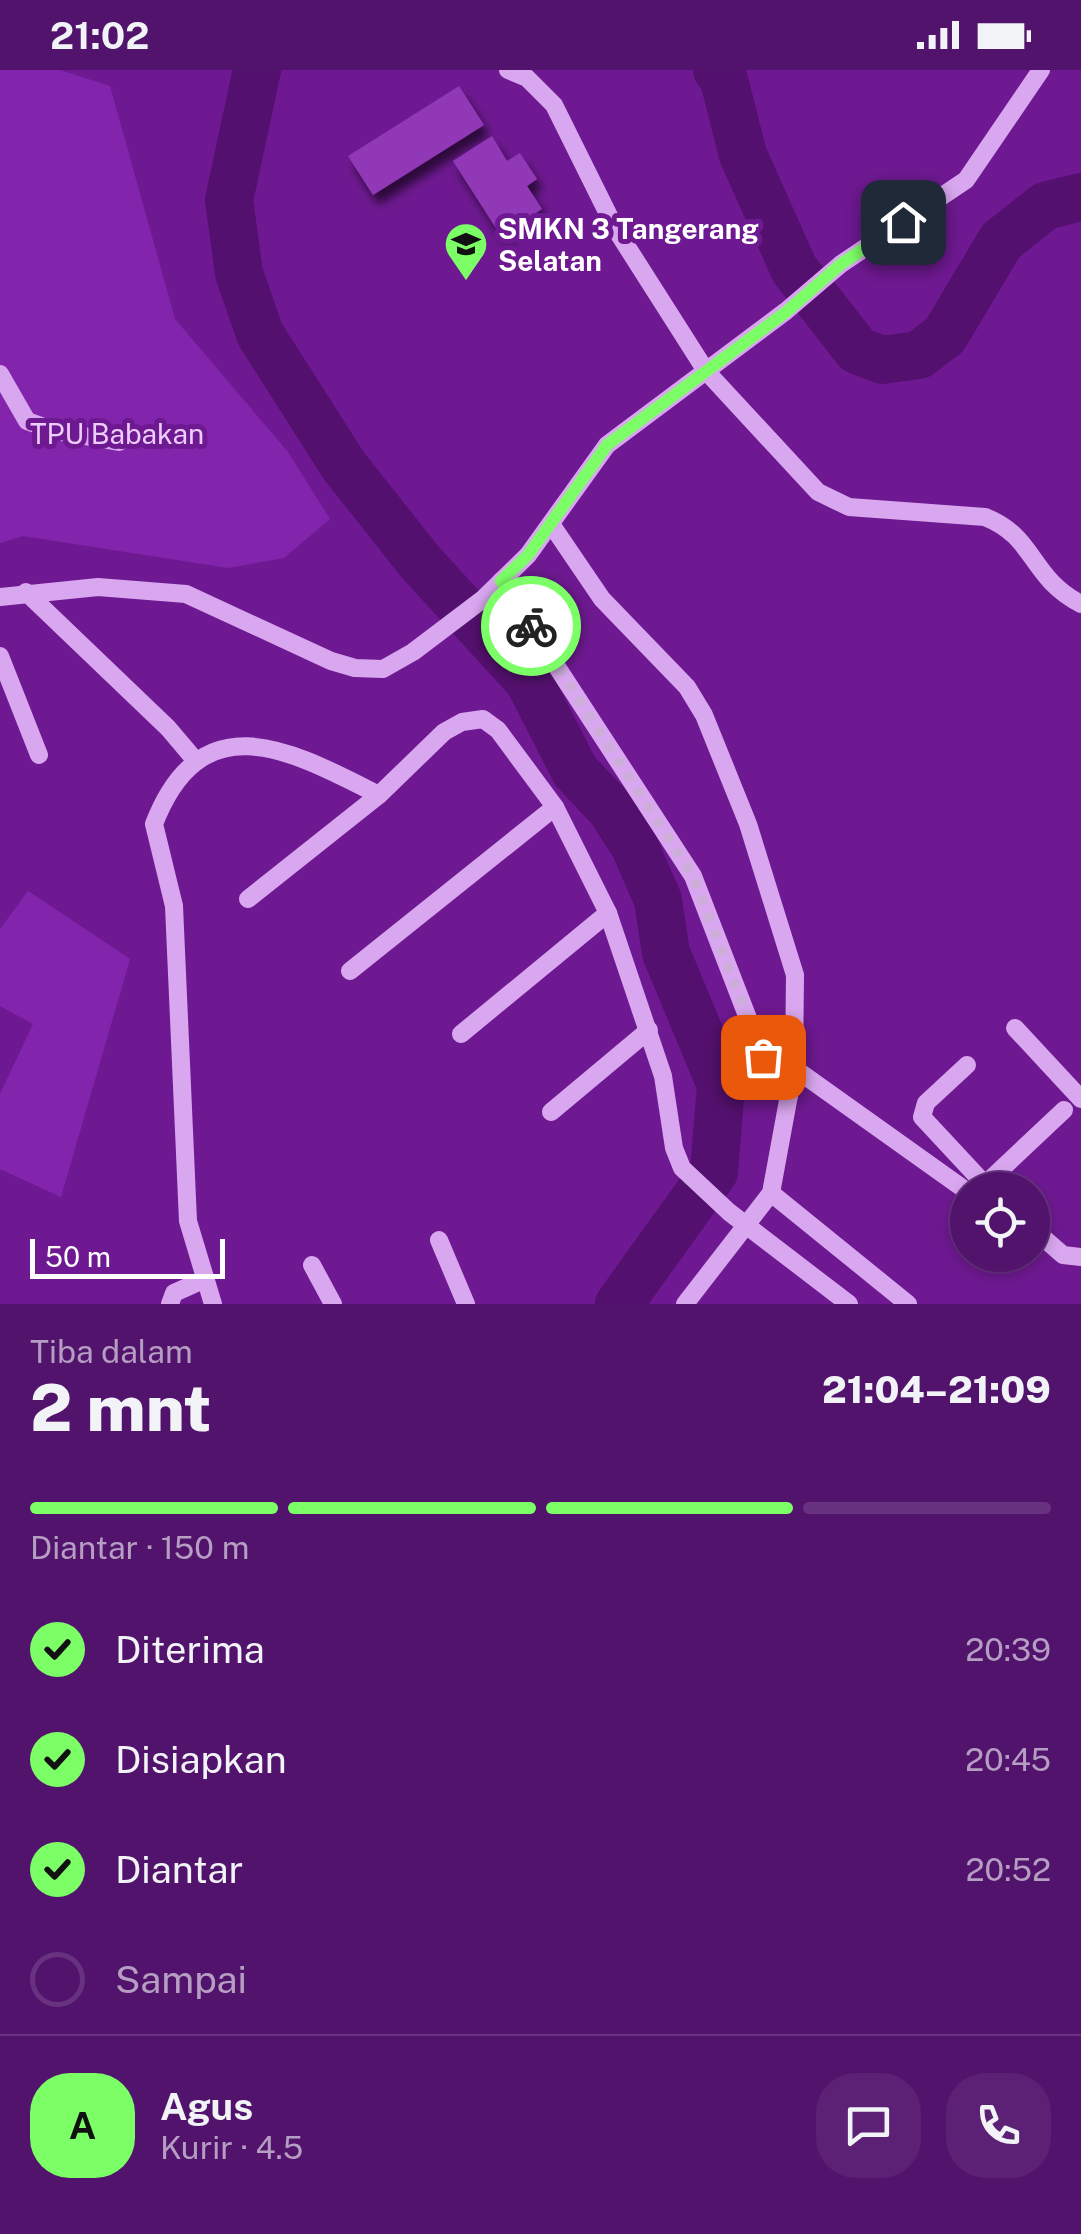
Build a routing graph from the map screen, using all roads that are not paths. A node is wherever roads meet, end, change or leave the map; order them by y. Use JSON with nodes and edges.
{"nodes":[{"id":1,"x":508,"y":70,"type":"edge"},
{"id":2,"x":1041,"y":70,"type":"edge"},
{"id":3,"x":706,"y":371,"type":"junction"},
{"id":4,"x":0,"y":374,"type":"edge"},
{"id":5,"x":118,"y":442,"type":"dead end"},
{"id":6,"x":551,"y":524,"type":"junction"},
{"id":7,"x":501,"y":581,"type":"junction"},
{"id":8,"x":26,"y":592,"type":"junction"},
{"id":9,"x":0,"y":597,"type":"edge"},
{"id":10,"x":1081,"y":604,"type":"edge"},
{"id":11,"x":0,"y":656,"type":"edge"},
{"id":12,"x":39,"y":755,"type":"dead end"},
{"id":13,"x":196,"y":760,"type":"junction"},
{"id":14,"x":379,"y":795,"type":"junction"},
{"id":15,"x":555,"y":806,"type":"junction"},
{"id":16,"x":248,"y":899,"type":"dead end"},
{"id":17,"x":608,"y":913,"type":"junction"},
{"id":18,"x":350,"y":970,"type":"dead end"},
{"id":19,"x":1014,"y":1028,"type":"dead end"},
{"id":20,"x":649,"y":1030,"type":"junction"},
{"id":21,"x":460,"y":1034,"type":"dead end"},
{"id":22,"x":966,"y":1065,"type":"dead end"},
{"id":23,"x":794,"y":1068,"type":"junction"},
{"id":24,"x":788,"y":1096,"type":"junction"},
{"id":25,"x":1076,"y":1099,"type":"edge"},
{"id":26,"x":551,"y":1112,"type":"dead end"},
{"id":27,"x":970,"y":1172,"type":"edge"},
{"id":28,"x":1002,"y":1172,"type":"edge"},
{"id":29,"x":950,"y":1179,"type":"edge"},
{"id":30,"x":771,"y":1193,"type":"junction"},
{"id":31,"x":748,"y":1226,"type":"junction"},
{"id":32,"x":440,"y":1240,"type":"dead end"},
{"id":33,"x":1050,"y":1244,"type":"edge"},
{"id":34,"x":1081,"y":1257,"type":"edge"},
{"id":35,"x":312,"y":1265,"type":"dead end"},
{"id":36,"x":203,"y":1280,"type":"junction"},
{"id":37,"x":170,"y":1304,"type":"edge"},
{"id":38,"x":213,"y":1304,"type":"edge"},
{"id":39,"x":333,"y":1304,"type":"edge"},
{"id":40,"x":466,"y":1304,"type":"edge"},
{"id":41,"x":685,"y":1304,"type":"edge"},
{"id":42,"x":849,"y":1304,"type":"edge"},
{"id":43,"x":908,"y":1304,"type":"edge"}],
"edges":[{"from":1,"to":3,"type":"street"},
{"from":2,"to":3,"type":"street"},
{"from":3,"to":6,"type":"street"},
{"from":3,"to":10,"type":"street"},
{"from":4,"to":5,"type":"street"},
{"from":6,"to":7,"type":"street"},
{"from":6,"to":23,"type":"street"},
{"from":7,"to":8,"type":"street"},
{"from":7,"to":24,"type":"street"},
{"from":8,"to":9,"type":"street"},
{"from":8,"to":13,"type":"street"},
{"from":11,"to":12,"type":"street"},
{"from":13,"to":14,"type":"street"},
{"from":13,"to":36,"type":"street"},
{"from":14,"to":15,"type":"street"},
{"from":14,"to":16,"type":"street"},
{"from":15,"to":17,"type":"street"},
{"from":15,"to":18,"type":"street"},
{"from":17,"to":20,"type":"street"},
{"from":17,"to":21,"type":"street"},
{"from":19,"to":25,"type":"street"},
{"from":20,"to":26,"type":"street"},
{"from":20,"to":31,"type":"street"},
{"from":22,"to":27,"type":"street"},
{"from":23,"to":24,"type":"street"},
{"from":23,"to":29,"type":"street"},
{"from":24,"to":30,"type":"street"},
{"from":25,"to":28,"type":"street"},
{"from":30,"to":31,"type":"street"},
{"from":30,"to":43,"type":"street"},
{"from":31,"to":41,"type":"street"},
{"from":31,"to":42,"type":"street"},
{"from":32,"to":40,"type":"street"},
{"from":33,"to":34,"type":"street"},
{"from":35,"to":39,"type":"street"},
{"from":36,"to":37,"type":"street"},
{"from":36,"to":38,"type":"street"}]}
